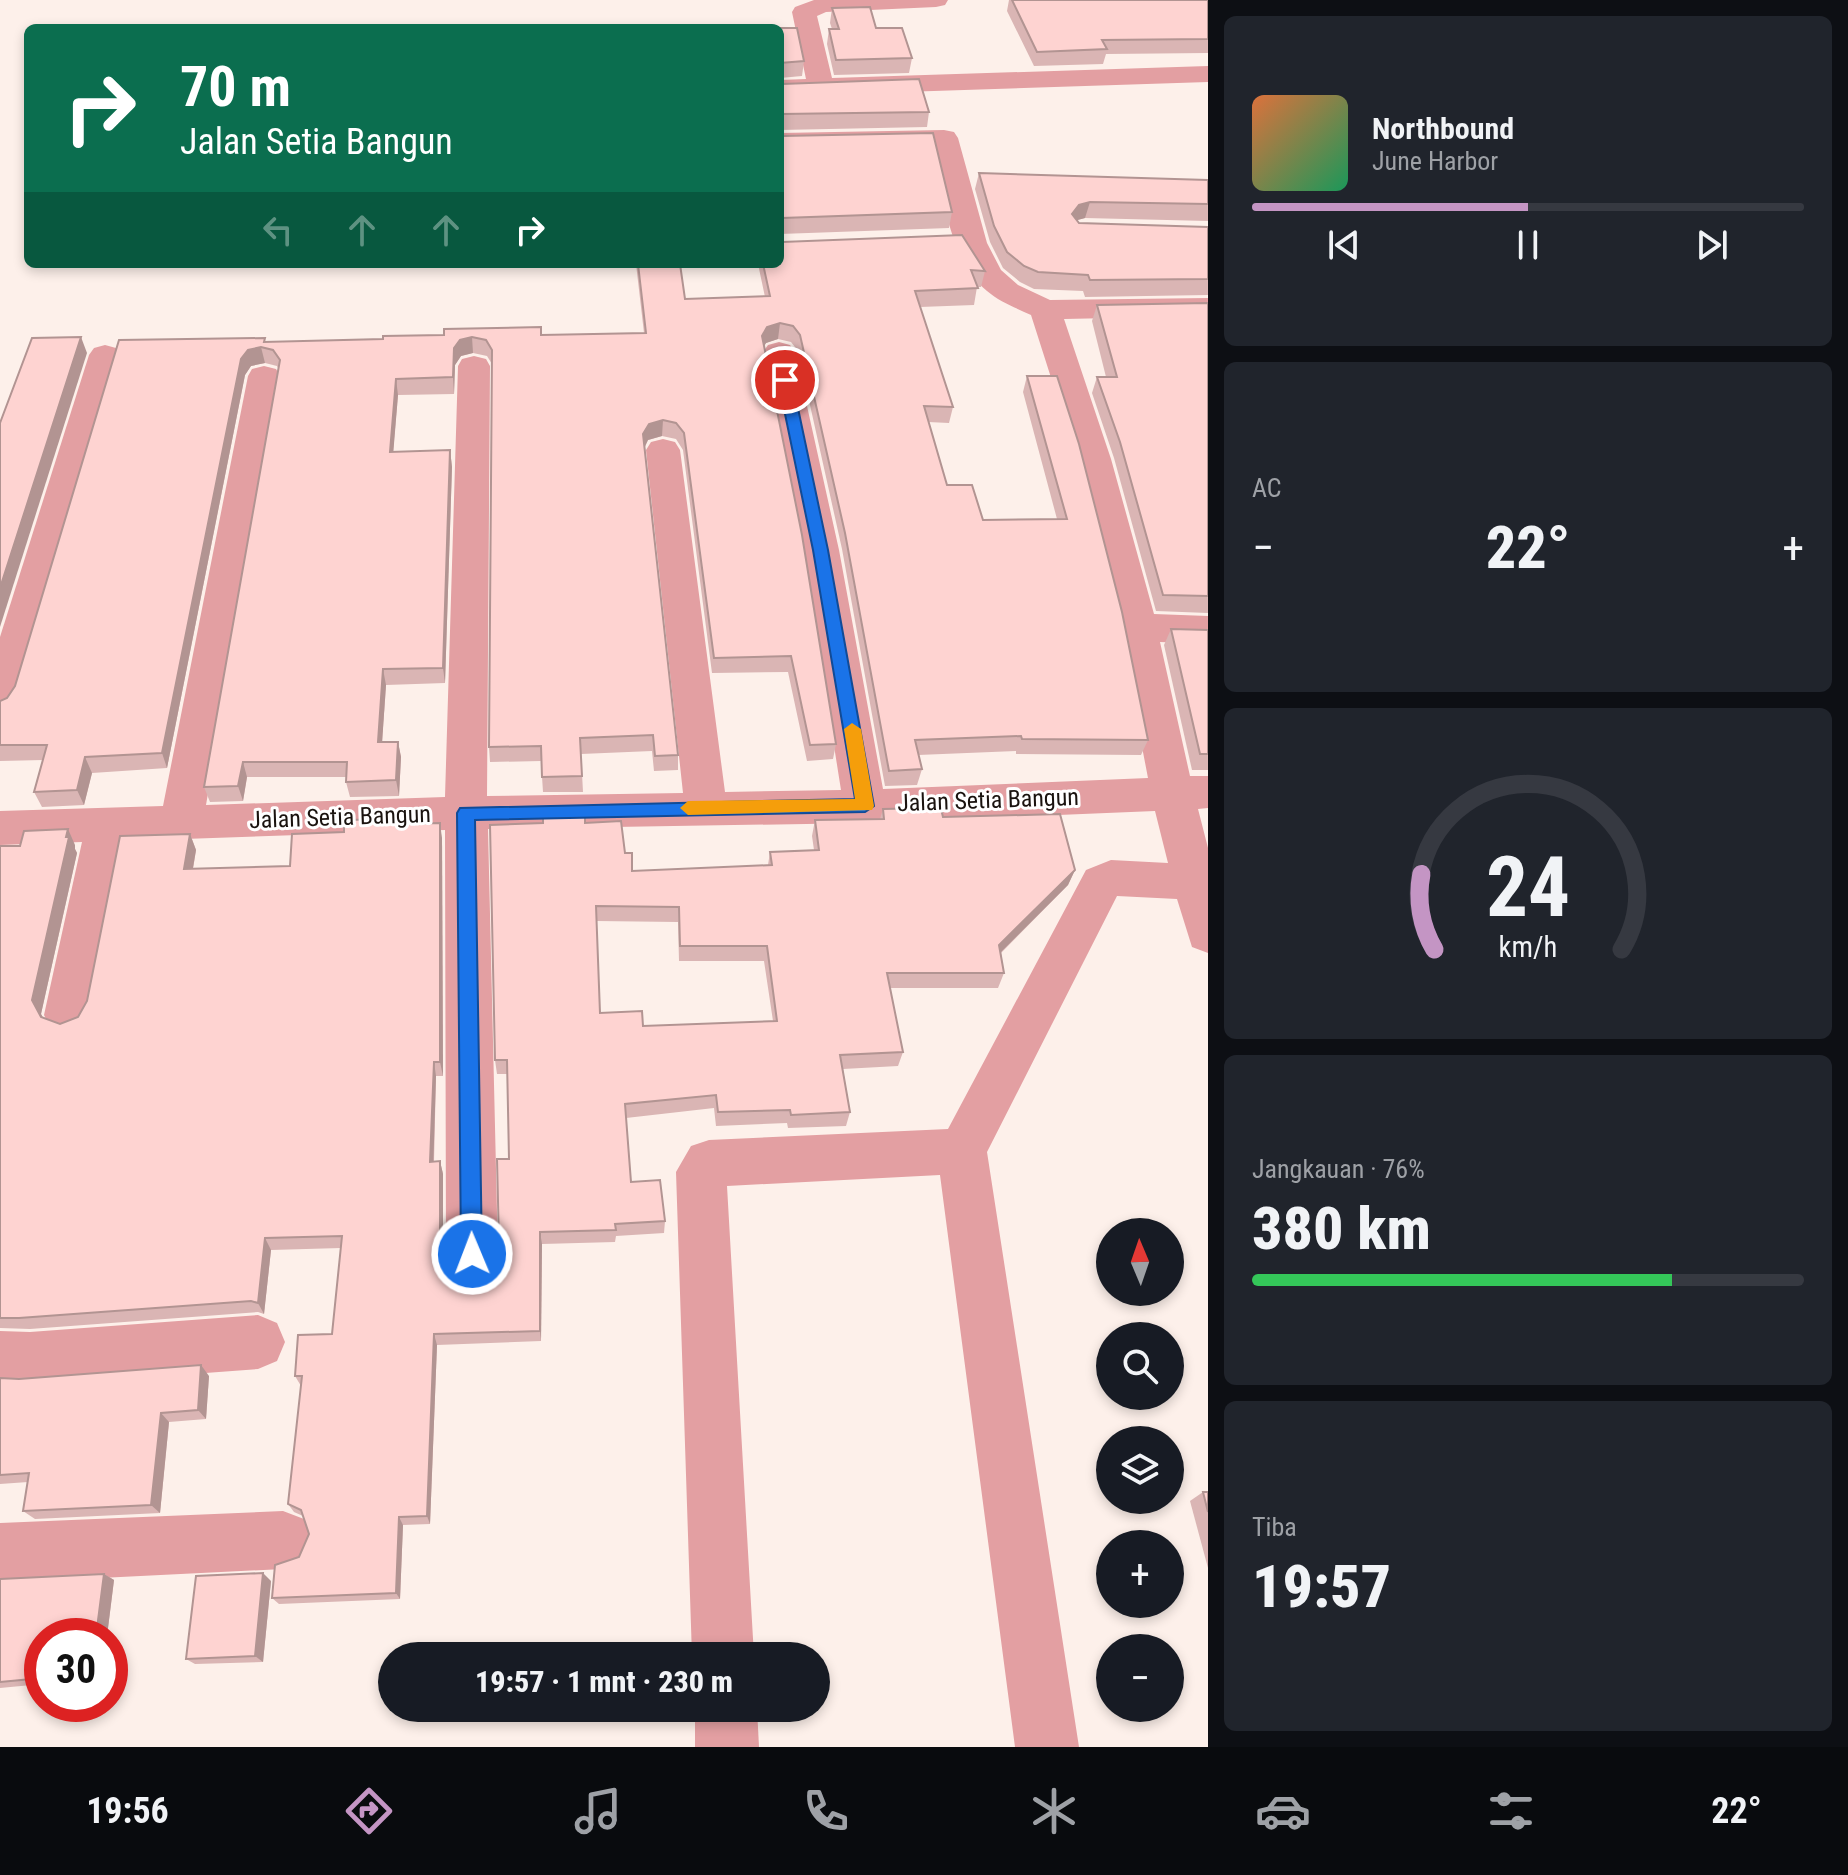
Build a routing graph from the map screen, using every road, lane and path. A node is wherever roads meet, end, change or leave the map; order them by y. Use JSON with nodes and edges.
{"nodes":[{"id":1,"x":936,"y":0,"type":"edge"},
{"id":2,"x":1208,"y":74,"type":"edge"},
{"id":3,"x":927,"y":85,"type":"junction"},
{"id":4,"x":821,"y":87,"type":"junction"},
{"id":5,"x":784,"y":88,"type":"edge"},
{"id":6,"x":944,"y":138,"type":"junction"},
{"id":7,"x":784,"y":141,"type":"edge"},
{"id":8,"x":1208,"y":307,"type":"edge"},
{"id":9,"x":1045,"y":310,"type":"junction"},
{"id":10,"x":779,"y":352,"type":"dead end"},
{"id":11,"x":105,"y":355,"type":"dead end"},
{"id":12,"x":474,"y":366,"type":"dead end"},
{"id":13,"x":264,"y":376,"type":"dead end"},
{"id":14,"x":663,"y":450,"type":"dead end"},
{"id":15,"x":1138,"y":627,"type":"junction"},
{"id":16,"x":1208,"y":630,"type":"edge"},
{"id":17,"x":0,"y":701,"type":"edge"},
{"id":18,"x":1190,"y":792,"type":"edge"},
{"id":19,"x":865,"y":806,"type":"junction"},
{"id":20,"x":706,"y":808,"type":"junction"},
{"id":21,"x":466,"y":813,"type":"junction"},
{"id":22,"x":181,"y":823,"type":"junction"},
{"id":23,"x":107,"y":826,"type":"junction"},
{"id":24,"x":0,"y":828,"type":"edge"},
{"id":25,"x":1195,"y":882,"type":"junction"},
{"id":26,"x":1208,"y":934,"type":"edge"},
{"id":27,"x":68,"y":1015,"type":"dead end"},
{"id":28,"x":962,"y":1151,"type":"junction"},
{"id":29,"x":472,"y":1254,"type":"dead end"},
{"id":30,"x":258,"y":1342,"type":"dead end"},
{"id":31,"x":0,"y":1358,"type":"edge"},
{"id":32,"x":283,"y":1540,"type":"dead end"},
{"id":33,"x":0,"y":1553,"type":"edge"},
{"id":34,"x":722,"y":1642,"type":"edge"},
{"id":35,"x":726,"y":1722,"type":"edge"},
{"id":36,"x":727,"y":1747,"type":"edge"},
{"id":37,"x":1047,"y":1747,"type":"edge"}],
"edges":[{"from":1,"to":4,"type":"street"},
{"from":2,"to":3,"type":"street"},
{"from":3,"to":4,"type":"street"},
{"from":3,"to":6,"type":"street"},
{"from":4,"to":5,"type":"street"},
{"from":6,"to":7,"type":"street"},
{"from":6,"to":9,"type":"street"},
{"from":8,"to":9,"type":"street"},
{"from":9,"to":15,"type":"street"},
{"from":10,"to":19,"type":"street"},
{"from":11,"to":17,"type":"street"},
{"from":12,"to":21,"type":"street"},
{"from":13,"to":22,"type":"street"},
{"from":14,"to":20,"type":"street"},
{"from":15,"to":16,"type":"street"},
{"from":15,"to":18,"type":"street"},
{"from":18,"to":19,"type":"street","name":"Jalan Setia Bangun"},
{"from":18,"to":25,"type":"street"},
{"from":19,"to":20,"type":"street","name":"Jalan Setia Bangun"},
{"from":20,"to":21,"type":"street","name":"Jalan Setia Bangun"},
{"from":21,"to":22,"type":"street","name":"Jalan Setia Bangun"},
{"from":21,"to":29,"type":"street"},
{"from":22,"to":23,"type":"street","name":"Jalan Setia Bangun"},
{"from":23,"to":24,"type":"street","name":"Jalan Setia Bangun"},
{"from":23,"to":27,"type":"street"},
{"from":25,"to":26,"type":"street"},
{"from":25,"to":28,"type":"street"},
{"from":28,"to":34,"type":"street"},
{"from":28,"to":37,"type":"street"},
{"from":30,"to":31,"type":"street"},
{"from":32,"to":33,"type":"street"},
{"from":35,"to":36,"type":"street"}]}
